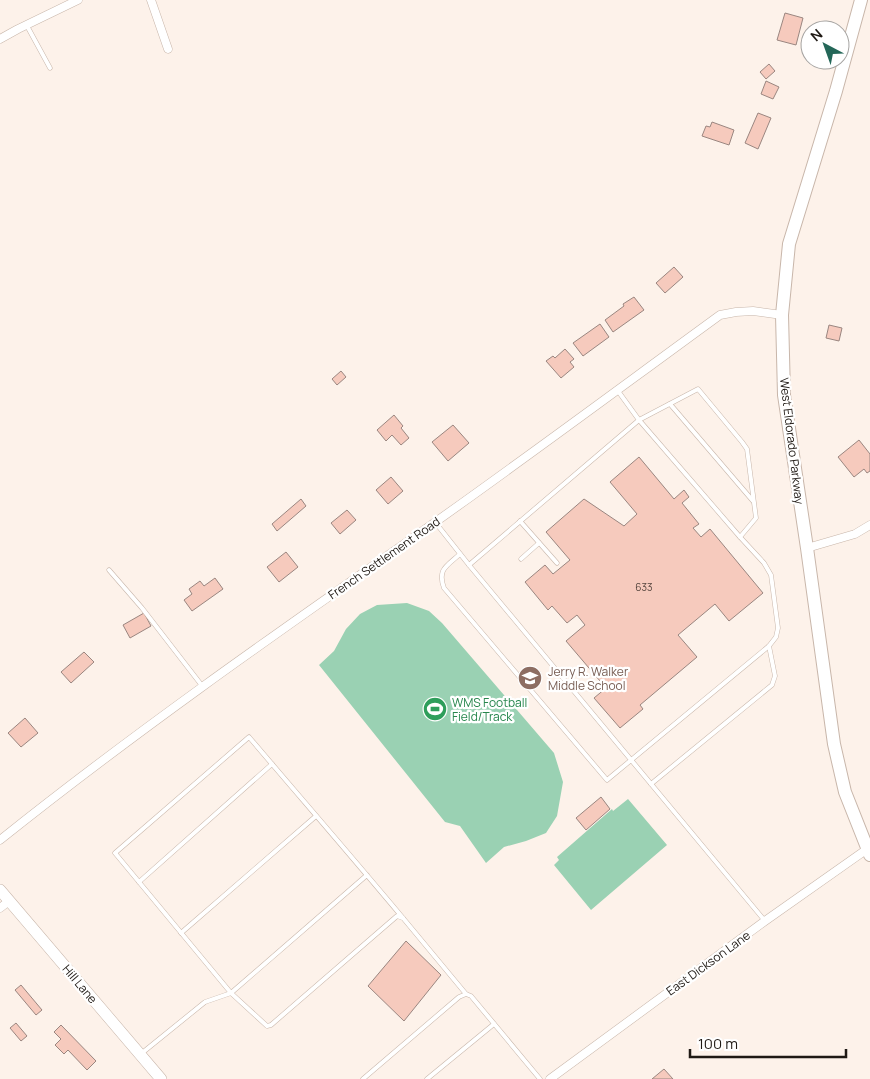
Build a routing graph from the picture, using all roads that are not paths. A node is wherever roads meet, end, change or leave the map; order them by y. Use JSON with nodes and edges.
{"nodes":[{"id":1,"x":78,"y":0,"type":"edge"},
{"id":2,"x":151,"y":0,"type":"edge"},
{"id":3,"x":861,"y":0,"type":"edge"},
{"id":4,"x":26,"y":24,"type":"junction"},
{"id":5,"x":0,"y":39,"type":"edge"},
{"id":6,"x":168,"y":49,"type":"dead end"},
{"id":7,"x":50,"y":68,"type":"dead end"},
{"id":8,"x":782,"y":316,"type":"junction"},
{"id":9,"x":618,"y":390,"type":"junction"},
{"id":10,"x":670,"y":404,"type":"junction"},
{"id":11,"x":639,"y":420,"type":"junction"},
{"id":12,"x":754,"y":502,"type":"junction"},
{"id":13,"x":520,"y":521,"type":"junction"},
{"id":14,"x":435,"y":522,"type":"junction"},
{"id":15,"x":870,"y":526,"type":"edge"},
{"id":16,"x":740,"y":537,"type":"junction"},
{"id":17,"x":539,"y":543,"type":"junction"},
{"id":18,"x":807,"y":548,"type":"junction"},
{"id":19,"x":460,"y":554,"type":"junction"},
{"id":20,"x":520,"y":559,"type":"dead end"},
{"id":21,"x":556,"y":563,"type":"dead end"},
{"id":22,"x":469,"y":565,"type":"junction"},
{"id":23,"x":109,"y":570,"type":"dead end"},
{"id":24,"x":769,"y":646,"type":"junction"},
{"id":25,"x":203,"y":687,"type":"junction"},
{"id":26,"x":631,"y":760,"type":"junction"},
{"id":27,"x":272,"y":764,"type":"junction"},
{"id":28,"x":651,"y":784,"type":"junction"},
{"id":29,"x":316,"y":816,"type":"junction"},
{"id":30,"x":0,"y":840,"type":"edge"},
{"id":31,"x":869,"y":850,"type":"edge"},
{"id":32,"x":367,"y":876,"type":"junction"},
{"id":33,"x":139,"y":882,"type":"junction"},
{"id":34,"x":0,"y":890,"type":"edge"},
{"id":35,"x":5,"y":904,"type":"edge"},
{"id":36,"x":403,"y":918,"type":"junction"},
{"id":37,"x":765,"y":920,"type":"junction"},
{"id":38,"x":181,"y":933,"type":"junction"},
{"id":39,"x":231,"y":993,"type":"junction"},
{"id":40,"x":466,"y":994,"type":"junction"},
{"id":41,"x":494,"y":1024,"type":"junction"},
{"id":42,"x":140,"y":1055,"type":"junction"},
{"id":43,"x":161,"y":1079,"type":"edge"},
{"id":44,"x":363,"y":1079,"type":"edge"},
{"id":45,"x":426,"y":1079,"type":"edge"},
{"id":46,"x":540,"y":1079,"type":"edge"},
{"id":47,"x":550,"y":1079,"type":"edge"}],
"edges":[{"from":1,"to":4,"type":"street"},
{"from":2,"to":6,"type":"street"},
{"from":3,"to":8,"type":"main road","name":"West Eldorado Parkway"},
{"from":4,"to":5,"type":"street"},
{"from":4,"to":7,"type":"lane"},
{"from":8,"to":9,"type":"street","name":"French Settlement Road"},
{"from":8,"to":18,"type":"main road","name":"West Eldorado Parkway"},
{"from":9,"to":11,"type":"lane"},
{"from":9,"to":14,"type":"street","name":"French Settlement Road"},
{"from":10,"to":11,"type":"lane"},
{"from":10,"to":12,"type":"lane"},
{"from":10,"to":12,"type":"lane"},
{"from":11,"to":13,"type":"lane"},
{"from":11,"to":16,"type":"lane"},
{"from":12,"to":16,"type":"lane"},
{"from":13,"to":17,"type":"lane"},
{"from":13,"to":22,"type":"lane"},
{"from":14,"to":19,"type":"lane"},
{"from":14,"to":25,"type":"street","name":"French Settlement Road"},
{"from":15,"to":18,"type":"street"},
{"from":16,"to":24,"type":"lane"},
{"from":17,"to":20,"type":"lane"},
{"from":17,"to":21,"type":"lane"},
{"from":18,"to":31,"type":"main road","name":"West Eldorado Parkway"},
{"from":19,"to":22,"type":"lane"},
{"from":19,"to":26,"type":"lane"},
{"from":22,"to":26,"type":"lane"},
{"from":23,"to":25,"type":"lane"},
{"from":24,"to":26,"type":"lane"},
{"from":24,"to":28,"type":"lane"},
{"from":25,"to":30,"type":"street","name":"French Settlement Road"},
{"from":26,"to":28,"type":"lane"},
{"from":27,"to":29,"type":"lane"},
{"from":27,"to":33,"type":"lane"},
{"from":27,"to":33,"type":"lane"},
{"from":28,"to":37,"type":"lane"},
{"from":29,"to":32,"type":"lane"},
{"from":29,"to":38,"type":"lane"},
{"from":31,"to":37,"type":"street","name":"East Dickson Lane"},
{"from":32,"to":36,"type":"lane"},
{"from":32,"to":39,"type":"lane"},
{"from":33,"to":38,"type":"lane"},
{"from":34,"to":35,"type":"street","name":"Hill Lane"},
{"from":35,"to":42,"type":"street","name":"Hill Lane"},
{"from":36,"to":39,"type":"lane"},
{"from":36,"to":40,"type":"lane"},
{"from":37,"to":47,"type":"street","name":"East Dickson Lane"},
{"from":38,"to":39,"type":"lane"},
{"from":39,"to":42,"type":"lane"},
{"from":40,"to":41,"type":"lane"},
{"from":40,"to":44,"type":"lane"},
{"from":41,"to":45,"type":"lane"},
{"from":41,"to":46,"type":"lane"},
{"from":42,"to":43,"type":"street","name":"Hill Lane"}]}
